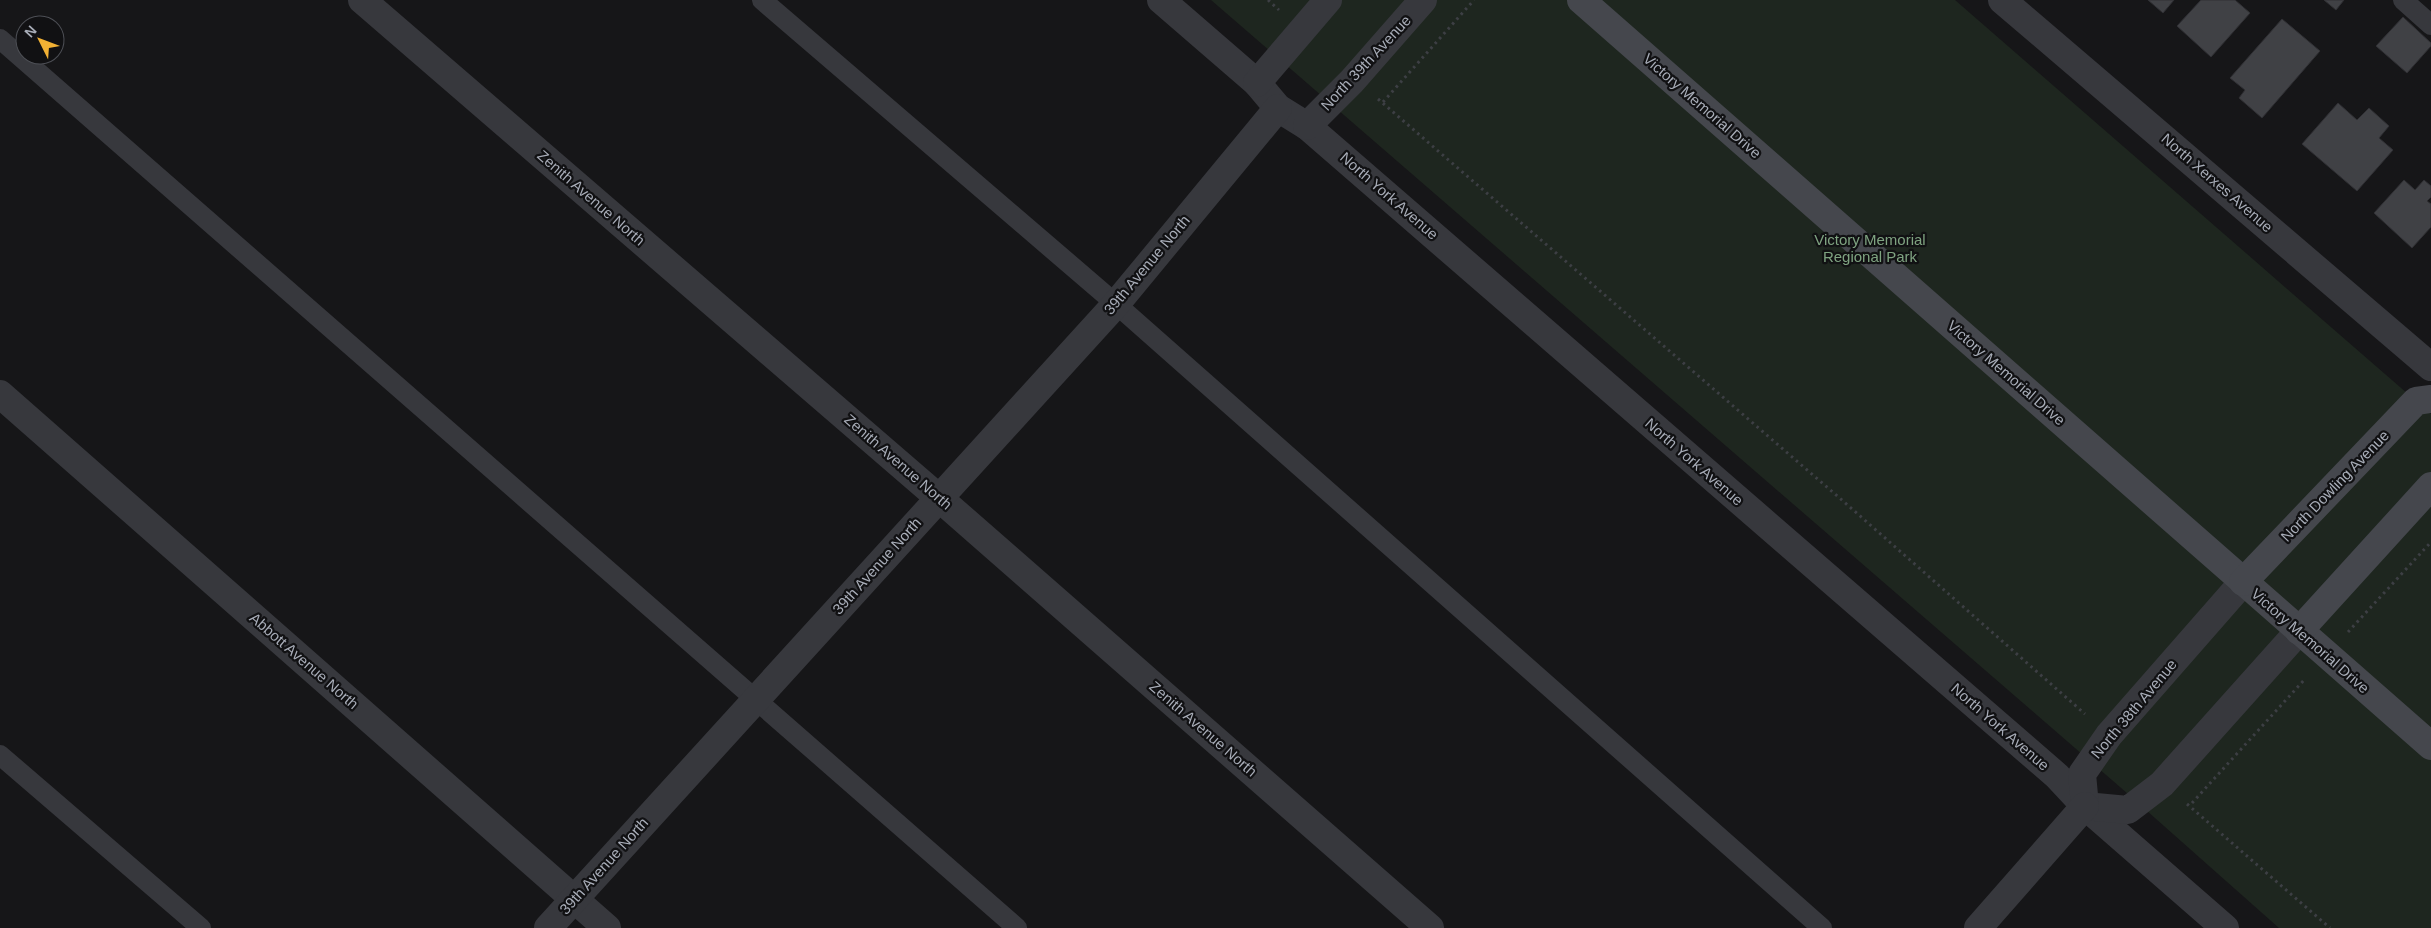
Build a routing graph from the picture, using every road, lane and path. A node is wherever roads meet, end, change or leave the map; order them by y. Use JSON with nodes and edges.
{"nodes":[{"id":1,"x":362,"y":0,"type":"edge"},
{"id":2,"x":762,"y":0,"type":"edge"},
{"id":3,"x":1161,"y":0,"type":"edge"},
{"id":4,"x":1268,"y":0,"type":"edge"},
{"id":5,"x":1328,"y":0,"type":"edge"},
{"id":6,"x":1423,"y":0,"type":"edge"},
{"id":7,"x":1474,"y":0,"type":"edge"},
{"id":8,"x":1581,"y":0,"type":"edge"},
{"id":9,"x":2002,"y":0,"type":"edge"},
{"id":10,"x":2403,"y":0,"type":"edge"},
{"id":11,"x":1280,"y":10,"type":"dead end"},
{"id":12,"x":2431,"y":24,"type":"edge"},
{"id":13,"x":0,"y":39,"type":"edge"},
{"id":14,"x":1257,"y":83,"type":"junction"},
{"id":15,"x":1278,"y":108,"type":"junction"},
{"id":16,"x":1307,"y":126,"type":"junction"},
{"id":17,"x":1116,"y":304,"type":"junction"},
{"id":18,"x":2431,"y":367,"type":"edge"},
{"id":19,"x":0,"y":394,"type":"edge"},
{"id":20,"x":2431,"y":399,"type":"edge"},
{"id":21,"x":2431,"y":486,"type":"edge"},
{"id":22,"x":940,"y":498,"type":"junction"},
{"id":23,"x":2431,"y":542,"type":"edge"},
{"id":24,"x":2243,"y":582,"type":"junction"},
{"id":25,"x":2299,"y":632,"type":"junction"},
{"id":26,"x":2344,"y":637,"type":"dead end"},
{"id":27,"x":2311,"y":672,"type":"dead end"},
{"id":28,"x":756,"y":699,"type":"junction"},
{"id":29,"x":2087,"y":716,"type":"dead end"},
{"id":30,"x":2431,"y":746,"type":"edge"},
{"id":31,"x":0,"y":755,"type":"edge"},
{"id":32,"x":2184,"y":801,"type":"dead end"},
{"id":33,"x":2084,"y":806,"type":"junction"},
{"id":34,"x":2190,"y":806,"type":"junction"},
{"id":35,"x":574,"y":899,"type":"junction"},
{"id":36,"x":201,"y":928,"type":"edge"},
{"id":37,"x":548,"y":928,"type":"edge"},
{"id":38,"x":607,"y":928,"type":"edge"},
{"id":39,"x":1017,"y":928,"type":"edge"},
{"id":40,"x":1430,"y":928,"type":"edge"},
{"id":41,"x":1822,"y":928,"type":"edge"},
{"id":42,"x":1978,"y":928,"type":"edge"},
{"id":43,"x":2225,"y":928,"type":"edge"},
{"id":44,"x":2330,"y":928,"type":"edge"}],
"edges":[{"from":1,"to":22,"type":"street","name":"Zenith Avenue North"},
{"from":2,"to":17,"type":"lane"},
{"from":3,"to":14,"type":"street","name":"North York Avenue"},
{"from":4,"to":11,"type":"path"},
{"from":5,"to":14,"type":"street"},
{"from":6,"to":16,"type":"street","name":"North 39th Avenue"},
{"from":7,"to":29,"type":"path"},
{"from":8,"to":24,"type":"street","name":"Victory Memorial Drive"},
{"from":9,"to":18,"type":"street","name":"North Xerxes Avenue"},
{"from":10,"to":12,"type":"lane"},
{"from":13,"to":28,"type":"lane"},
{"from":14,"to":15,"type":"street","name":"North York Avenue"},
{"from":15,"to":16,"type":"street","name":"North York Avenue"},
{"from":15,"to":17,"type":"street","name":"39th Avenue North"},
{"from":16,"to":33,"type":"street","name":"North York Avenue"},
{"from":17,"to":22,"type":"street","name":"39th Avenue North"},
{"from":17,"to":41,"type":"lane"},
{"from":19,"to":35,"type":"street","name":"Abbott Avenue North"},
{"from":20,"to":24,"type":"street","name":"North Dowling Avenue"},
{"from":21,"to":25,"type":"street"},
{"from":22,"to":28,"type":"street","name":"39th Avenue North"},
{"from":22,"to":40,"type":"street","name":"Zenith Avenue North"},
{"from":23,"to":26,"type":"path"},
{"from":24,"to":25,"type":"street","name":"Victory Memorial Drive"},
{"from":24,"to":33,"type":"street","name":"North 38th Avenue"},
{"from":25,"to":30,"type":"street","name":"Victory Memorial Drive"},
{"from":25,"to":33,"type":"street"},
{"from":27,"to":34,"type":"path"},
{"from":28,"to":35,"type":"street","name":"39th Avenue North"},
{"from":28,"to":39,"type":"lane"},
{"from":31,"to":36,"type":"lane"},
{"from":32,"to":34,"type":"path"},
{"from":33,"to":42,"type":"street"},
{"from":33,"to":43,"type":"street","name":"North York Avenue"},
{"from":34,"to":44,"type":"path"},
{"from":35,"to":37,"type":"street","name":"39th Avenue North"},
{"from":35,"to":38,"type":"street","name":"Abbott Avenue North"}]}
